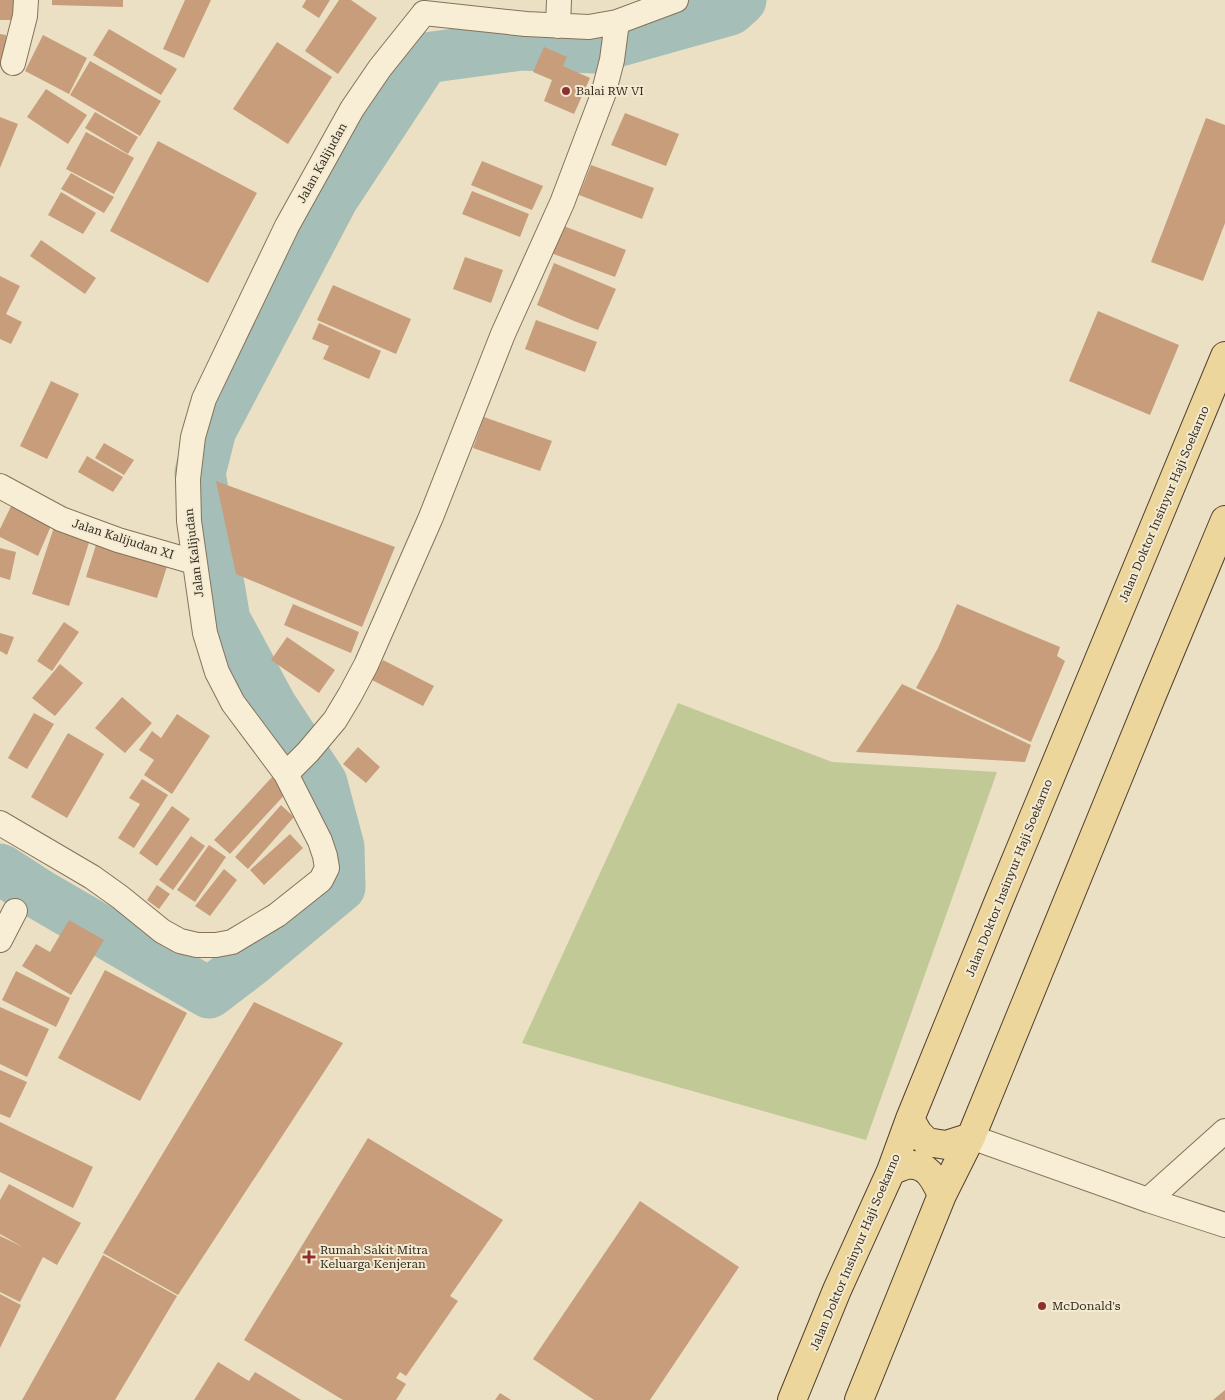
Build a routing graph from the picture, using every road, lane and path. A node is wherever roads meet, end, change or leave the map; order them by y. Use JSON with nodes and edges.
{"nodes":[{"id":1,"x":26,"y":0,"type":"edge"},
{"id":2,"x":559,"y":0,"type":"edge"},
{"id":3,"x":676,"y":0,"type":"edge"},
{"id":4,"x":417,"y":7,"type":"edge"},
{"id":5,"x":558,"y":26,"type":"junction"},
{"id":6,"x":616,"y":29,"type":"junction"},
{"id":7,"x":12,"y":63,"type":"dead end"},
{"id":8,"x":1225,"y":356,"type":"edge"},
{"id":9,"x":0,"y":486,"type":"edge"},
{"id":10,"x":1225,"y":520,"type":"edge"},
{"id":11,"x":194,"y":562,"type":"junction"},
{"id":12,"x":296,"y":764,"type":"junction"},
{"id":13,"x":0,"y":823,"type":"edge"},
{"id":14,"x":14,"y":911,"type":"dead end"},
{"id":15,"x":0,"y":940,"type":"edge"},
{"id":16,"x":910,"y":1119,"type":"junction"},
{"id":17,"x":1225,"y":1131,"type":"edge"},
{"id":18,"x":971,"y":1137,"type":"junction"},
{"id":19,"x":891,"y":1170,"type":"junction"},
{"id":20,"x":942,"y":1194,"type":"junction"},
{"id":21,"x":1148,"y":1200,"type":"junction"},
{"id":22,"x":1225,"y":1225,"type":"edge"},
{"id":23,"x":792,"y":1400,"type":"edge"},
{"id":24,"x":859,"y":1400,"type":"edge"}],
"edges":[{"from":1,"to":7,"type":"street"},
{"from":2,"to":5,"type":"street"},
{"from":3,"to":6,"type":"street","name":"Jalan Kalijudan"},
{"from":4,"to":5,"type":"street","name":"Jalan Kalijudan"},
{"from":4,"to":11,"type":"street","name":"Jalan Kalijudan"},
{"from":5,"to":6,"type":"street","name":"Jalan Kalijudan"},
{"from":6,"to":12,"type":"street"},
{"from":8,"to":16,"type":"main road","name":"Jalan Doktor Insinyur Haji Soekarno"},
{"from":9,"to":11,"type":"street","name":"Jalan Kalijudan XI"},
{"from":10,"to":18,"type":"main road"},
{"from":11,"to":12,"type":"street","name":"Jalan Kalijudan"},
{"from":12,"to":13,"type":"street","name":"Jalan Kalijudan"},
{"from":14,"to":15,"type":"street"},
{"from":16,"to":18,"type":"main road"},
{"from":16,"to":19,"type":"main road","name":"Jalan Doktor Insinyur Haji Soekarno"},
{"from":17,"to":21,"type":"street"},
{"from":18,"to":20,"type":"main road"},
{"from":18,"to":21,"type":"street"},
{"from":19,"to":20,"type":"main road"},
{"from":19,"to":23,"type":"main road","name":"Jalan Doktor Insinyur Haji Soekarno"},
{"from":20,"to":24,"type":"main road"},
{"from":21,"to":22,"type":"street"}]}
